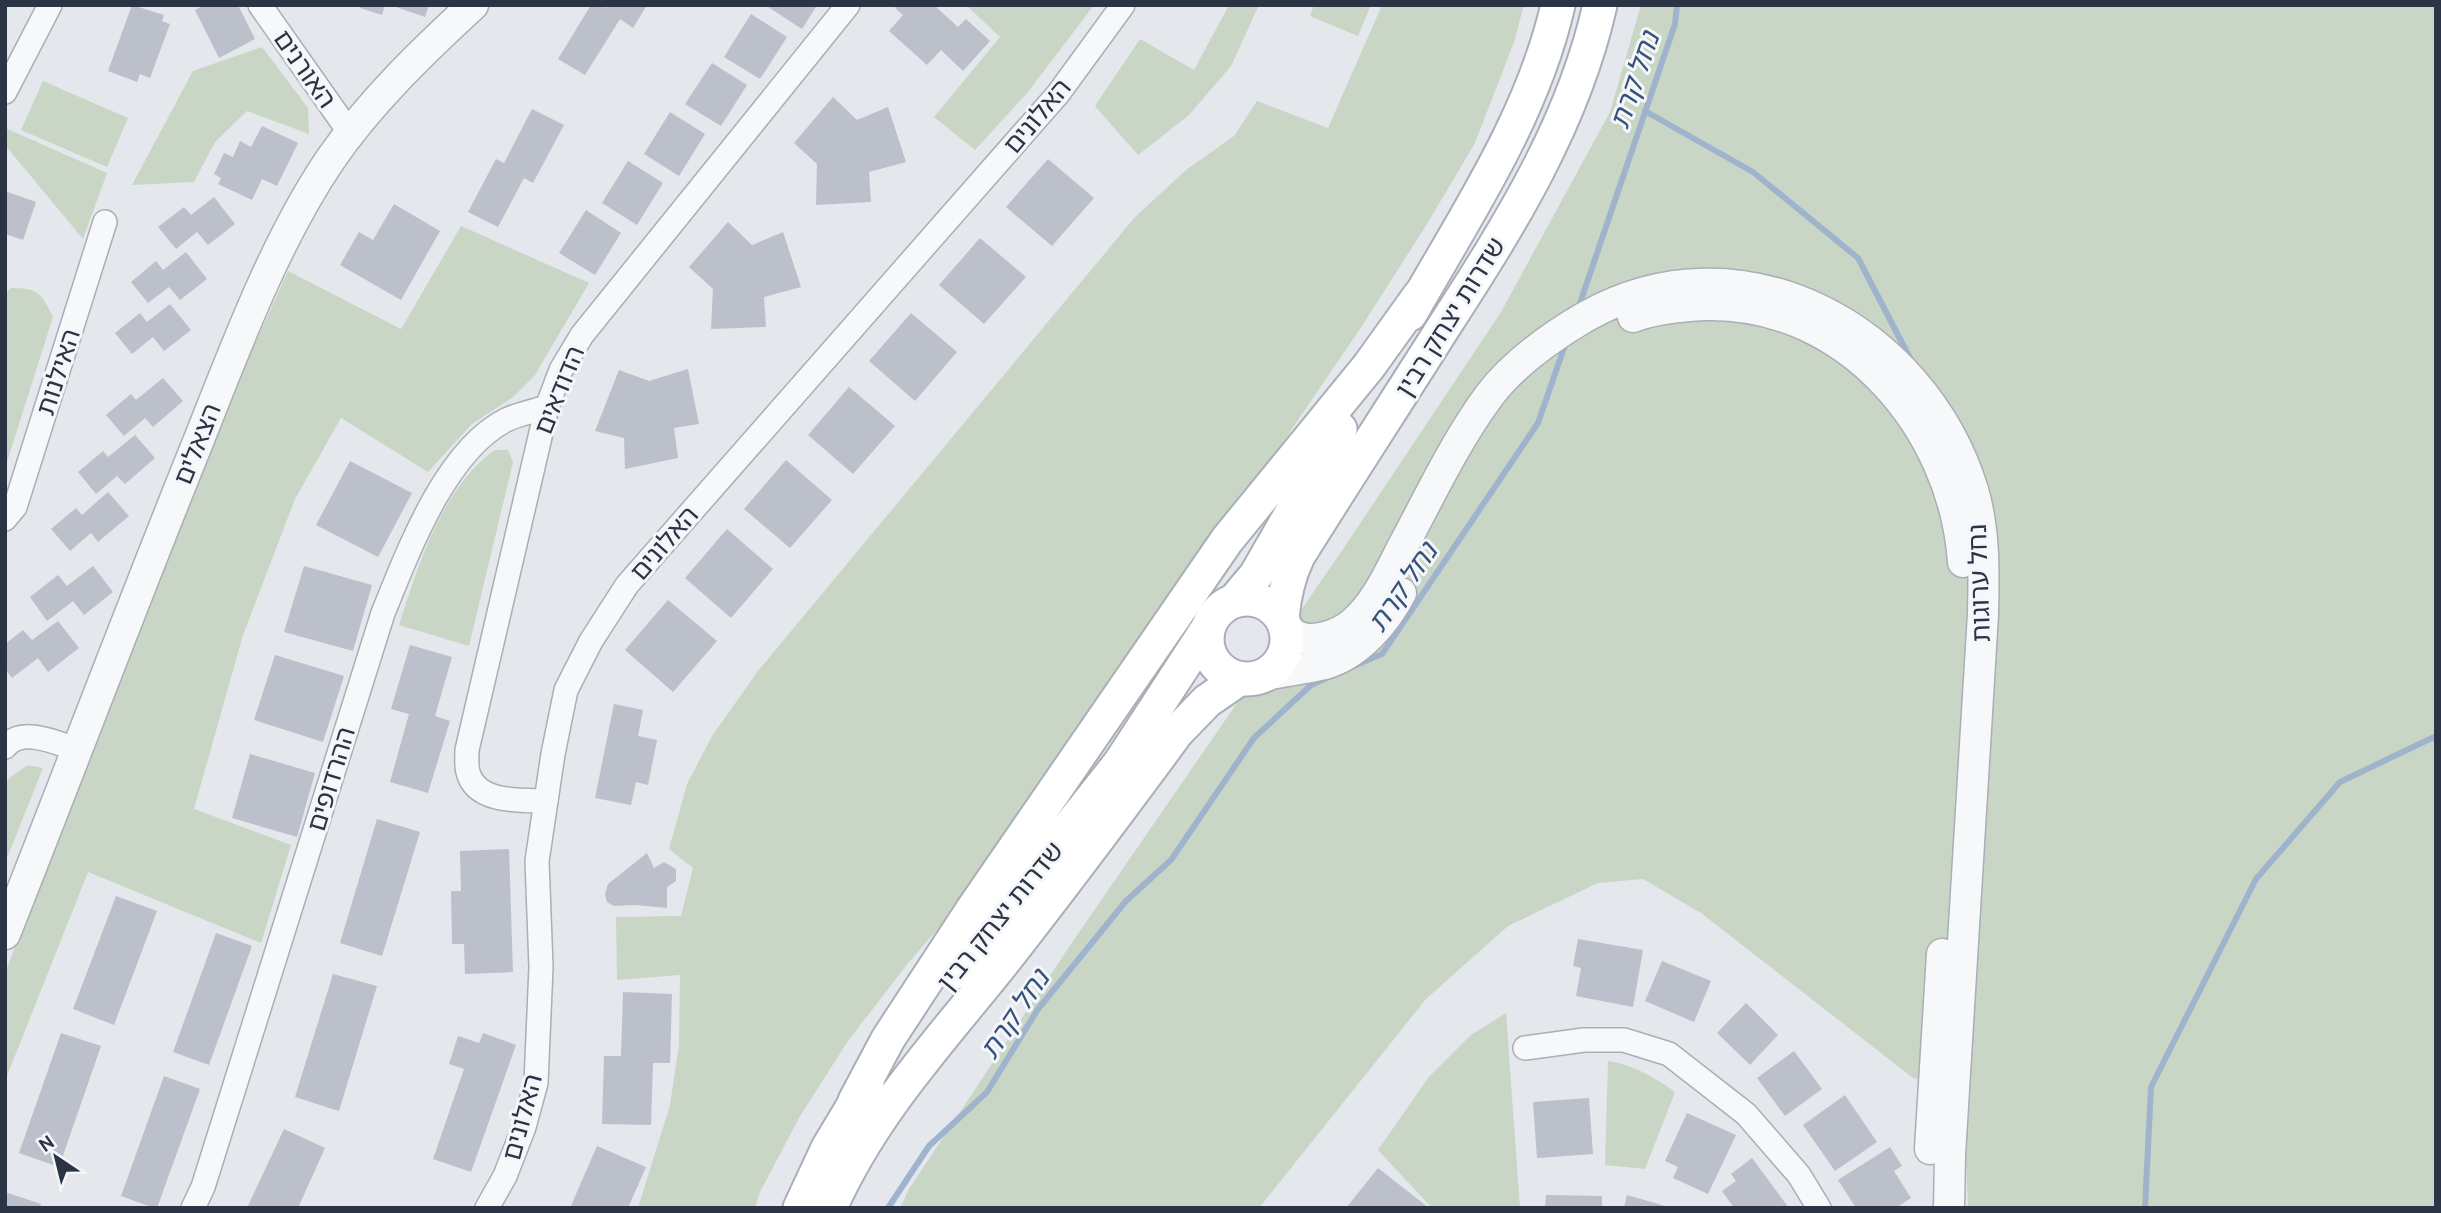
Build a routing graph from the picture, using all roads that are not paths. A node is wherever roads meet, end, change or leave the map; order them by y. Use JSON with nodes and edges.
{"nodes":[{"id":1,"x":50,"y":5,"type":"edge"},
{"id":2,"x":260,"y":5,"type":"edge"},
{"id":3,"x":472,"y":5,"type":"edge"},
{"id":4,"x":848,"y":5,"type":"edge"},
{"id":5,"x":1123,"y":5,"type":"edge"},
{"id":6,"x":1558,"y":5,"type":"edge"},
{"id":7,"x":1600,"y":5,"type":"edge"},
{"id":8,"x":5,"y":92,"type":"edge"},
{"id":9,"x":350,"y":133,"type":"junction"},
{"id":10,"x":105,"y":222,"type":"dead end"},
{"id":11,"x":1420,"y":295,"type":"junction"},
{"id":12,"x":547,"y":407,"type":"junction"},
{"id":13,"x":5,"y":519,"type":"edge"},
{"id":14,"x":1235,"y":600,"type":"junction"},
{"id":15,"x":1284,"y":622,"type":"junction"},
{"id":16,"x":1208,"y":628,"type":"junction"},
{"id":17,"x":1252,"y":677,"type":"junction"},
{"id":18,"x":5,"y":747,"type":"edge"},
{"id":19,"x":78,"y":750,"type":"junction"},
{"id":20,"x":546,"y":801,"type":"junction"},
{"id":21,"x":5,"y":934,"type":"edge"},
{"id":22,"x":1525,"y":1048,"type":"dead end"},
{"id":23,"x":855,"y":1101,"type":"junction"},
{"id":24,"x":193,"y":1208,"type":"edge"},
{"id":25,"x":487,"y":1208,"type":"edge"},
{"id":26,"x":800,"y":1208,"type":"edge"},
{"id":27,"x":830,"y":1208,"type":"edge"},
{"id":28,"x":1819,"y":1208,"type":"edge"},
{"id":29,"x":1930,"y":1208,"type":"edge"},
{"id":30,"x":1949,"y":1208,"type":"edge"}],
"edges":[{"from":1,"to":8,"type":"street"},
{"from":2,"to":9,"type":"street","name":"האורנים"},
{"from":3,"to":9,"type":"street","name":"הצאלים"},
{"from":4,"to":12,"type":"street","name":"הדודאים"},
{"from":5,"to":20,"type":"street","name":"האלונים"},
{"from":6,"to":11,"type":"main road","name":"שדרות יצחק רבין"},
{"from":7,"to":15,"type":"main road","name":"שדרות יצחק רבין"},
{"from":9,"to":19,"type":"street","name":"הצאלים"},
{"from":10,"to":13,"type":"street","name":"האילנות"},
{"from":11,"to":14,"type":"main road","name":"שדרות יצחק רבין"},
{"from":11,"to":23,"type":"main road"},
{"from":12,"to":20,"type":"street","name":"הדודאים"},
{"from":12,"to":24,"type":"street","name":"ההרדופים"},
{"from":14,"to":15,"type":"main road"},
{"from":14,"to":16,"type":"main road"},
{"from":15,"to":17,"type":"main road"},
{"from":15,"to":30,"type":"street","name":"נחל ערוגות"},
{"from":16,"to":17,"type":"main road"},
{"from":16,"to":23,"type":"main road","name":"שדרות יצחק רבין"},
{"from":17,"to":27,"type":"main road","name":"שדרות יצחק רבין"},
{"from":17,"to":29,"type":"street","name":"נחל ערוגות"},
{"from":18,"to":19,"type":"street"},
{"from":19,"to":21,"type":"street","name":"הצאלים"},
{"from":20,"to":25,"type":"street","name":"האלונים"},
{"from":22,"to":28,"type":"street"},
{"from":23,"to":26,"type":"main road","name":"שדרות יצחק רבין"}]}
